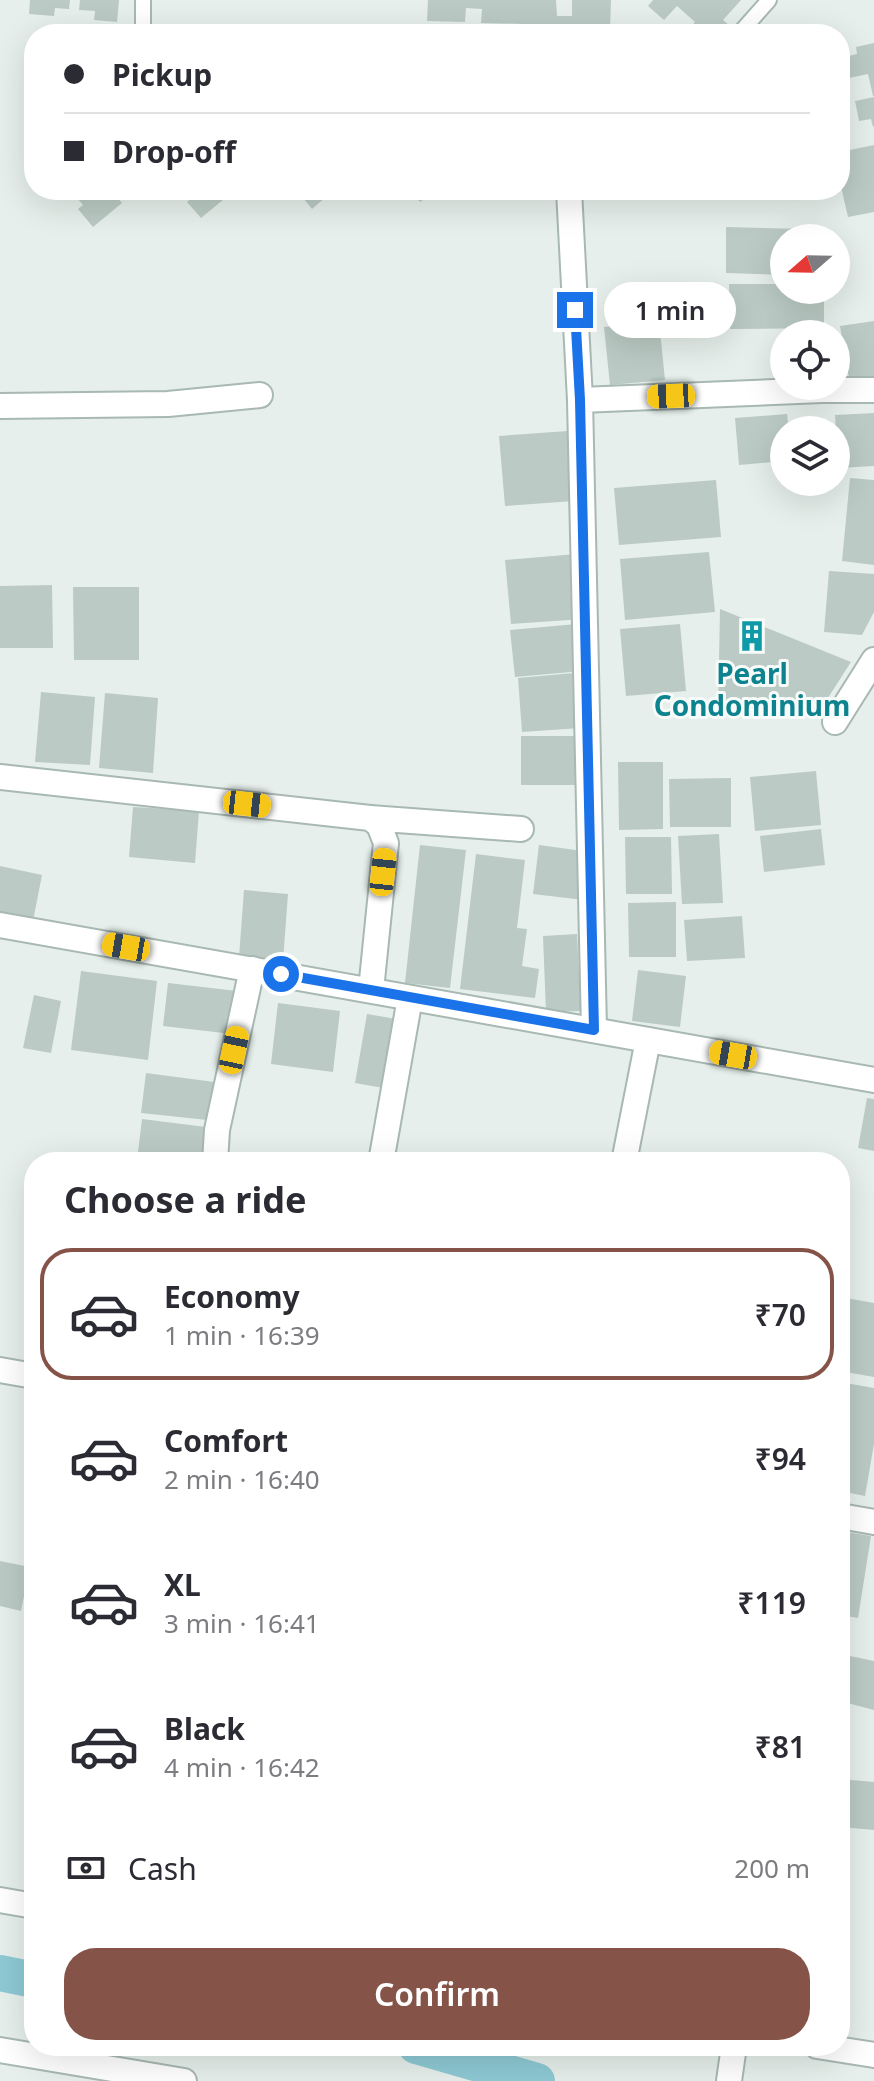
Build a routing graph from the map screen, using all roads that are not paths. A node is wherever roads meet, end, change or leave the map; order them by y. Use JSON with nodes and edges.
{"nodes":[{"id":1,"x":143,"y":0,"type":"edge"},
{"id":2,"x":769,"y":0,"type":"edge"},
{"id":3,"x":143,"y":24,"type":"edge"},
{"id":4,"x":748,"y":24,"type":"edge"},
{"id":5,"x":570,"y":200,"type":"edge"},
{"id":6,"x":874,"y":390,"type":"edge"},
{"id":7,"x":260,"y":395,"type":"dead end"},
{"id":8,"x":580,"y":400,"type":"junction"},
{"id":9,"x":0,"y":406,"type":"edge"},
{"id":10,"x":874,"y":660,"type":"edge"},
{"id":11,"x":835,"y":722,"type":"dead end"},
{"id":12,"x":0,"y":777,"type":"edge"},
{"id":13,"x":370,"y":818,"type":"junction"},
{"id":14,"x":521,"y":829,"type":"dead end"},
{"id":15,"x":0,"y":925,"type":"edge"},
{"id":16,"x":252,"y":969,"type":"junction"},
{"id":17,"x":371,"y":990,"type":"junction"},
{"id":18,"x":410,"y":998,"type":"junction"},
{"id":19,"x":594,"y":1030,"type":"junction"},
{"id":20,"x":648,"y":1040,"type":"junction"},
{"id":21,"x":874,"y":1080,"type":"edge"},
{"id":22,"x":216,"y":1152,"type":"edge"},
{"id":23,"x":383,"y":1152,"type":"edge"},
{"id":24,"x":626,"y":1152,"type":"edge"},
{"id":25,"x":0,"y":1370,"type":"edge"},
{"id":26,"x":24,"y":1374,"type":"edge"},
{"id":27,"x":850,"y":1518,"type":"edge"},
{"id":28,"x":874,"y":1522,"type":"edge"},
{"id":29,"x":0,"y":1900,"type":"edge"},
{"id":30,"x":24,"y":1904,"type":"edge"},
{"id":31,"x":0,"y":2050,"type":"edge"},
{"id":32,"x":850,"y":2051,"type":"edge"},
{"id":33,"x":874,"y":2055,"type":"edge"},
{"id":34,"x":91,"y":2073,"type":"edge"},
{"id":35,"x":184,"y":2081,"type":"edge"}],
"edges":[{"from":1,"to":3,"type":"lane"},
{"from":2,"to":4,"type":"lane"},
{"from":5,"to":8,"type":"street"},
{"from":6,"to":8,"type":"street"},
{"from":7,"to":9,"type":"street"},
{"from":8,"to":19,"type":"street"},
{"from":10,"to":11,"type":"street"},
{"from":12,"to":13,"type":"street"},
{"from":13,"to":14,"type":"street"},
{"from":13,"to":17,"type":"street"},
{"from":15,"to":16,"type":"street"},
{"from":16,"to":17,"type":"street"},
{"from":16,"to":22,"type":"street"},
{"from":17,"to":18,"type":"street"},
{"from":18,"to":19,"type":"street"},
{"from":18,"to":23,"type":"street"},
{"from":19,"to":20,"type":"street"},
{"from":20,"to":21,"type":"street"},
{"from":20,"to":24,"type":"street"},
{"from":25,"to":26,"type":"street"},
{"from":27,"to":28,"type":"street"},
{"from":29,"to":30,"type":"street"},
{"from":31,"to":34,"type":"street"},
{"from":32,"to":33,"type":"street"},
{"from":34,"to":35,"type":"street"}]}
